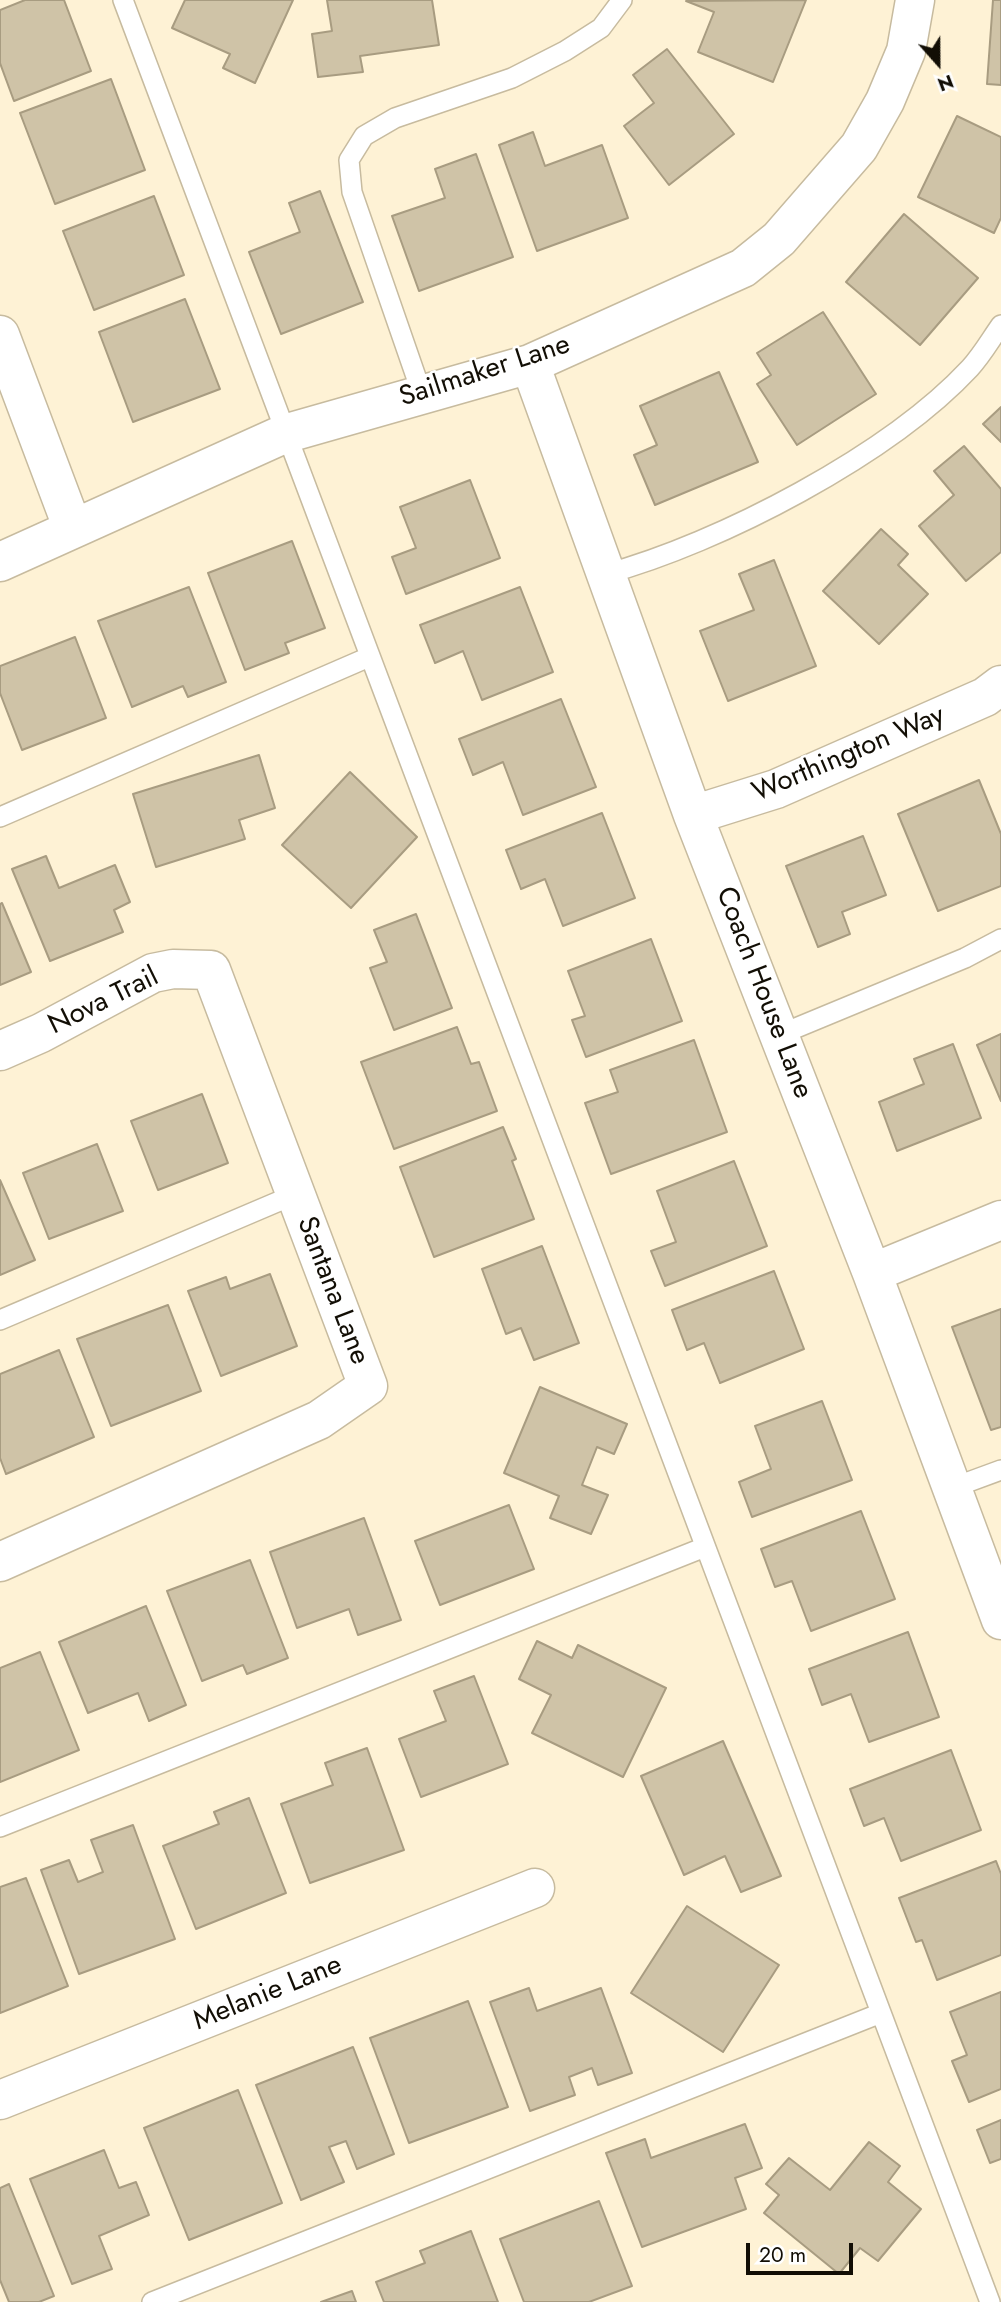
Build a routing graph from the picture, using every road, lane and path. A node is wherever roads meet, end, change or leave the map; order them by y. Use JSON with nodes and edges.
{"nodes":[{"id":1,"x":123,"y":0,"type":"edge"},
{"id":2,"x":622,"y":0,"type":"edge"},
{"id":3,"x":915,"y":0,"type":"edge"},
{"id":4,"x":1001,"y":325,"type":"edge"},
{"id":5,"x":0,"y":335,"type":"edge"},
{"id":6,"x":530,"y":363,"type":"junction"},
{"id":7,"x":422,"y":394,"type":"junction"},
{"id":8,"x":284,"y":434,"type":"junction"},
{"id":9,"x":73,"y":529,"type":"junction"},
{"id":10,"x":0,"y":562,"type":"edge"},
{"id":11,"x":606,"y":574,"type":"junction"},
{"id":12,"x":369,"y":657,"type":"junction"},
{"id":13,"x":1001,"y":685,"type":"edge"},
{"id":14,"x":693,"y":815,"type":"junction"},
{"id":15,"x":0,"y":817,"type":"edge"},
{"id":16,"x":1001,"y":939,"type":"edge"},
{"id":17,"x":211,"y":970,"type":"joint"},
{"id":18,"x":779,"y":1035,"type":"junction"},
{"id":19,"x":0,"y":1051,"type":"edge"},
{"id":20,"x":296,"y":1194,"type":"junction"},
{"id":21,"x":1001,"y":1220,"type":"edge"},
{"id":22,"x":872,"y":1273,"type":"junction"},
{"id":23,"x":0,"y":1320,"type":"edge"},
{"id":24,"x":1001,"y":1470,"type":"edge"},
{"id":25,"x":952,"y":1488,"type":"junction"},
{"id":26,"x":705,"y":1547,"type":"junction"},
{"id":27,"x":0,"y":1562,"type":"edge"},
{"id":28,"x":1001,"y":1620,"type":"edge"},
{"id":29,"x":0,"y":1828,"type":"edge"},
{"id":30,"x":535,"y":1888,"type":"dead end"},
{"id":31,"x":881,"y":2013,"type":"junction"},
{"id":32,"x":0,"y":2100,"type":"edge"},
{"id":33,"x":152,"y":2302,"type":"edge"},
{"id":34,"x":990,"y":2302,"type":"edge"}],
"edges":[{"from":1,"to":8,"type":"lane"},
{"from":2,"to":7,"type":"lane"},
{"from":3,"to":6,"type":"street","name":"Sailmaker Lane"},
{"from":4,"to":11,"type":"lane"},
{"from":5,"to":9,"type":"street"},
{"from":6,"to":7,"type":"street","name":"Sailmaker Lane"},
{"from":6,"to":11,"type":"street","name":"Coach House Lane"},
{"from":7,"to":8,"type":"street","name":"Sailmaker Lane"},
{"from":8,"to":9,"type":"street","name":"Sailmaker Lane"},
{"from":8,"to":12,"type":"lane"},
{"from":9,"to":10,"type":"street","name":"Sailmaker Lane"},
{"from":11,"to":14,"type":"street","name":"Coach House Lane"},
{"from":12,"to":15,"type":"lane"},
{"from":12,"to":26,"type":"lane"},
{"from":13,"to":14,"type":"street","name":"Worthington Way"},
{"from":14,"to":18,"type":"street","name":"Coach House Lane"},
{"from":16,"to":18,"type":"lane"},
{"from":17,"to":19,"type":"street","name":"Nova Trail"},
{"from":17,"to":20,"type":"street","name":"Santana Lane"},
{"from":18,"to":22,"type":"street","name":"Coach House Lane"},
{"from":20,"to":23,"type":"lane"},
{"from":20,"to":27,"type":"street","name":"Santana Lane"},
{"from":21,"to":22,"type":"street"},
{"from":22,"to":25,"type":"street","name":"Coach House Lane"},
{"from":24,"to":25,"type":"lane"},
{"from":25,"to":28,"type":"street","name":"Coach House Lane"},
{"from":26,"to":29,"type":"lane"},
{"from":26,"to":31,"type":"lane"},
{"from":30,"to":32,"type":"street","name":"Melanie Lane"},
{"from":31,"to":33,"type":"lane"},
{"from":31,"to":34,"type":"lane"}]}
